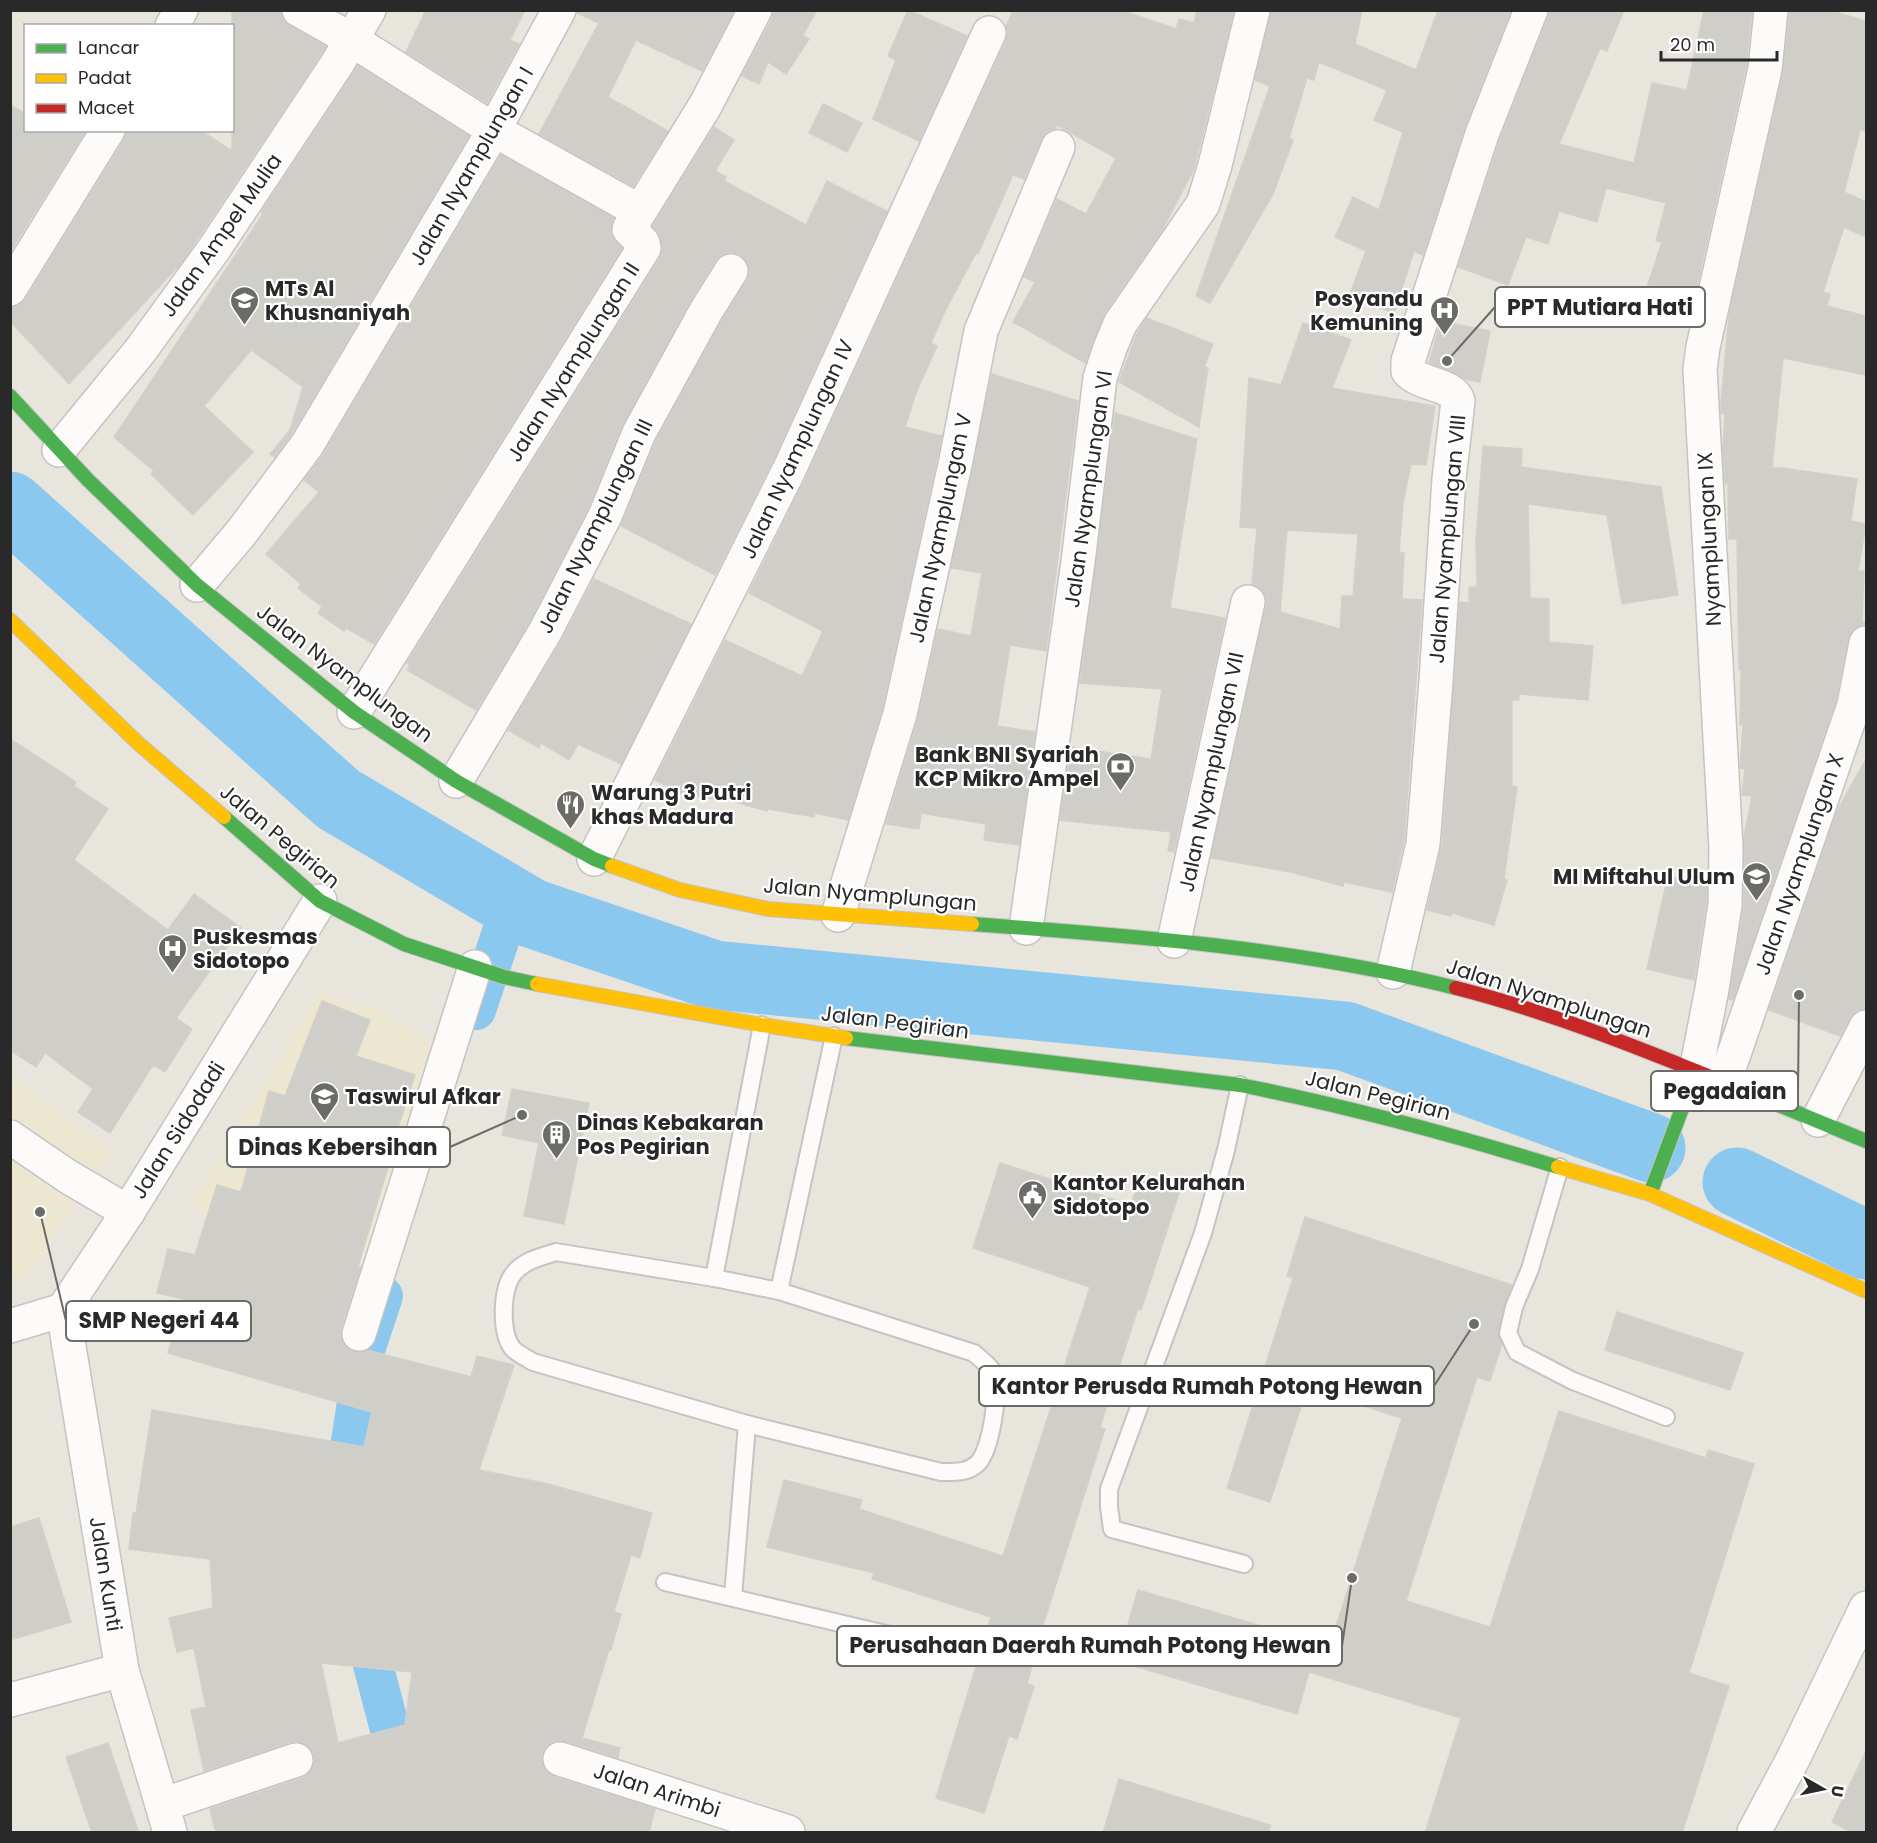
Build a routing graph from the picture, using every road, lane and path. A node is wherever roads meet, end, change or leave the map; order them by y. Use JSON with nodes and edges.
{"nodes":[{"id":1,"x":182,"y":10,"type":"edge"},
{"id":2,"x":299,"y":10,"type":"edge"},
{"id":3,"x":369,"y":10,"type":"edge"},
{"id":4,"x":558,"y":10,"type":"edge"},
{"id":5,"x":755,"y":10,"type":"edge"},
{"id":6,"x":1253,"y":10,"type":"edge"},
{"id":7,"x":1532,"y":10,"type":"edge"},
{"id":8,"x":1771,"y":10,"type":"edge"},
{"id":9,"x":173,"y":24,"type":"edge"},
{"id":10,"x":989,"y":33,"type":"dead end"},
{"id":11,"x":352,"y":39,"type":"junction"},
{"id":12,"x":494,"y":130,"type":"junction"},
{"id":13,"x":107,"y":132,"type":"edge"},
{"id":14,"x":1058,"y":147,"type":"dead end"},
{"id":15,"x":639,"y":211,"type":"junction"},
{"id":16,"x":731,"y":271,"type":"dead end"},
{"id":17,"x":10,"y":289,"type":"edge"},
{"id":18,"x":10,"y":396,"type":"edge"},
{"id":19,"x":59,"y":450,"type":"junction"},
{"id":20,"x":197,"y":585,"type":"junction"},
{"id":21,"x":1248,"y":602,"type":"dead end"},
{"id":22,"x":10,"y":620,"type":"edge"},
{"id":23,"x":1866,"y":643,"type":"edge"},
{"id":24,"x":354,"y":712,"type":"junction"},
{"id":25,"x":456,"y":781,"type":"junction"},
{"id":26,"x":594,"y":859,"type":"junction"},
{"id":27,"x":320,"y":901,"type":"junction"},
{"id":28,"x":838,"y":915,"type":"junction"},
{"id":29,"x":1026,"y":928,"type":"junction"},
{"id":30,"x":1174,"y":941,"type":"junction"},
{"id":31,"x":486,"y":971,"type":"junction"},
{"id":32,"x":1393,"y":972,"type":"junction"},
{"id":33,"x":762,"y":1024,"type":"junction"},
{"id":34,"x":1866,"y":1027,"type":"edge"},
{"id":35,"x":834,"y":1036,"type":"junction"},
{"id":36,"x":1710,"y":1077,"type":"junction"},
{"id":37,"x":1240,"y":1085,"type":"junction"},
{"id":38,"x":1818,"y":1120,"type":"junction"},
{"id":39,"x":10,"y":1137,"type":"edge"},
{"id":40,"x":1866,"y":1141,"type":"edge"},
{"id":41,"x":1560,"y":1167,"type":"junction"},
{"id":42,"x":1650,"y":1194,"type":"junction"},
{"id":43,"x":128,"y":1212,"type":"junction"},
{"id":44,"x":714,"y":1278,"type":"junction"},
{"id":45,"x":778,"y":1291,"type":"junction"},
{"id":46,"x":1866,"y":1291,"type":"edge"},
{"id":47,"x":63,"y":1311,"type":"junction"},
{"id":48,"x":10,"y":1326,"type":"edge"},
{"id":49,"x":359,"y":1334,"type":"dead end"},
{"id":50,"x":1666,"y":1417,"type":"dead end"},
{"id":51,"x":747,"y":1424,"type":"junction"},
{"id":52,"x":1244,"y":1564,"type":"dead end"},
{"id":53,"x":665,"y":1582,"type":"dead end"},
{"id":54,"x":733,"y":1597,"type":"junction"},
{"id":55,"x":1866,"y":1608,"type":"edge"},
{"id":56,"x":924,"y":1643,"type":"dead end"},
{"id":57,"x":122,"y":1670,"type":"junction"},
{"id":58,"x":10,"y":1700,"type":"edge"},
{"id":59,"x":560,"y":1759,"type":"dead end"},
{"id":60,"x":296,"y":1760,"type":"dead end"},
{"id":61,"x":166,"y":1819,"type":"edge"},
{"id":62,"x":788,"y":1833,"type":"edge"},
{"id":63,"x":1754,"y":1833,"type":"edge"}],
"edges":[{"from":1,"to":9,"type":"street"},
{"from":2,"to":11,"type":"street"},
{"from":3,"to":11,"type":"street","name":"Jalan Ampel Mulia"},
{"from":4,"to":12,"type":"street","name":"Jalan Nyamplungan I"},
{"from":5,"to":15,"type":"street","name":"Jalan Nyamplungan II"},
{"from":6,"to":29,"type":"street","name":"Jalan Nyamplungan VI"},
{"from":7,"to":32,"type":"street","name":"Jalan Nyamplungan VIII"},
{"from":8,"to":36,"type":"street","name":"Nyamplungan IX"},
{"from":10,"to":26,"type":"street","name":"Jalan Nyamplungan IV"},
{"from":11,"to":12,"type":"street"},
{"from":11,"to":19,"type":"street","name":"Jalan Ampel Mulia"},
{"from":12,"to":15,"type":"street"},
{"from":12,"to":20,"type":"street","name":"Jalan Nyamplungan I"},
{"from":13,"to":17,"type":"street"},
{"from":14,"to":28,"type":"street","name":"Jalan Nyamplungan V"},
{"from":15,"to":24,"type":"street","name":"Jalan Nyamplungan II"},
{"from":16,"to":25,"type":"street","name":"Jalan Nyamplungan III"},
{"from":18,"to":19,"type":"main road","name":"Jalan Nyamplungan"},
{"from":19,"to":20,"type":"main road","name":"Jalan Nyamplungan"},
{"from":20,"to":24,"type":"main road","name":"Jalan Nyamplungan"},
{"from":21,"to":30,"type":"street","name":"Jalan Nyamplungan VII"},
{"from":22,"to":27,"type":"main road","name":"Jalan Pegirian"},
{"from":23,"to":36,"type":"street","name":"Jalan Nyamplungan X"},
{"from":24,"to":25,"type":"main road","name":"Jalan Nyamplungan"},
{"from":25,"to":26,"type":"main road","name":"Jalan Nyamplungan"},
{"from":26,"to":28,"type":"main road","name":"Jalan Nyamplungan"},
{"from":27,"to":31,"type":"main road","name":"Jalan Pegirian"},
{"from":27,"to":43,"type":"street","name":"Jalan Sidodadi"},
{"from":28,"to":29,"type":"main road","name":"Jalan Nyamplungan"},
{"from":29,"to":30,"type":"main road","name":"Jalan Nyamplungan"},
{"from":30,"to":32,"type":"main road","name":"Jalan Nyamplungan"},
{"from":31,"to":33,"type":"main road","name":"Jalan Pegirian"},
{"from":31,"to":49,"type":"street"},
{"from":32,"to":36,"type":"main road","name":"Jalan Nyamplungan"},
{"from":33,"to":35,"type":"main road","name":"Jalan Pegirian"},
{"from":33,"to":44,"type":"lane"},
{"from":34,"to":38,"type":"street"},
{"from":35,"to":37,"type":"main road","name":"Jalan Pegirian"},
{"from":35,"to":45,"type":"lane"},
{"from":36,"to":38,"type":"main road","name":"Jalan Nyamplungan"},
{"from":36,"to":42,"type":"main road"},
{"from":37,"to":41,"type":"main road","name":"Jalan Pegirian"},
{"from":37,"to":52,"type":"lane"},
{"from":38,"to":40,"type":"main road","name":"Jalan Nyamplungan"},
{"from":39,"to":43,"type":"street"},
{"from":41,"to":42,"type":"main road","name":"Jalan Pegirian"},
{"from":41,"to":50,"type":"lane"},
{"from":42,"to":46,"type":"main road","name":"Jalan Pegirian"},
{"from":43,"to":47,"type":"street","name":"Jalan Sidodadi"},
{"from":44,"to":45,"type":"lane"},
{"from":44,"to":51,"type":"lane"},
{"from":45,"to":51,"type":"lane"},
{"from":47,"to":48,"type":"street"},
{"from":47,"to":57,"type":"street","name":"Jalan Kunti"},
{"from":51,"to":54,"type":"lane"},
{"from":53,"to":54,"type":"lane"},
{"from":54,"to":56,"type":"lane"},
{"from":55,"to":63,"type":"street"},
{"from":57,"to":58,"type":"street"},
{"from":57,"to":61,"type":"street","name":"Jalan Kunti"},
{"from":59,"to":62,"type":"street","name":"Jalan Arimbi"},
{"from":60,"to":61,"type":"street"}]}
